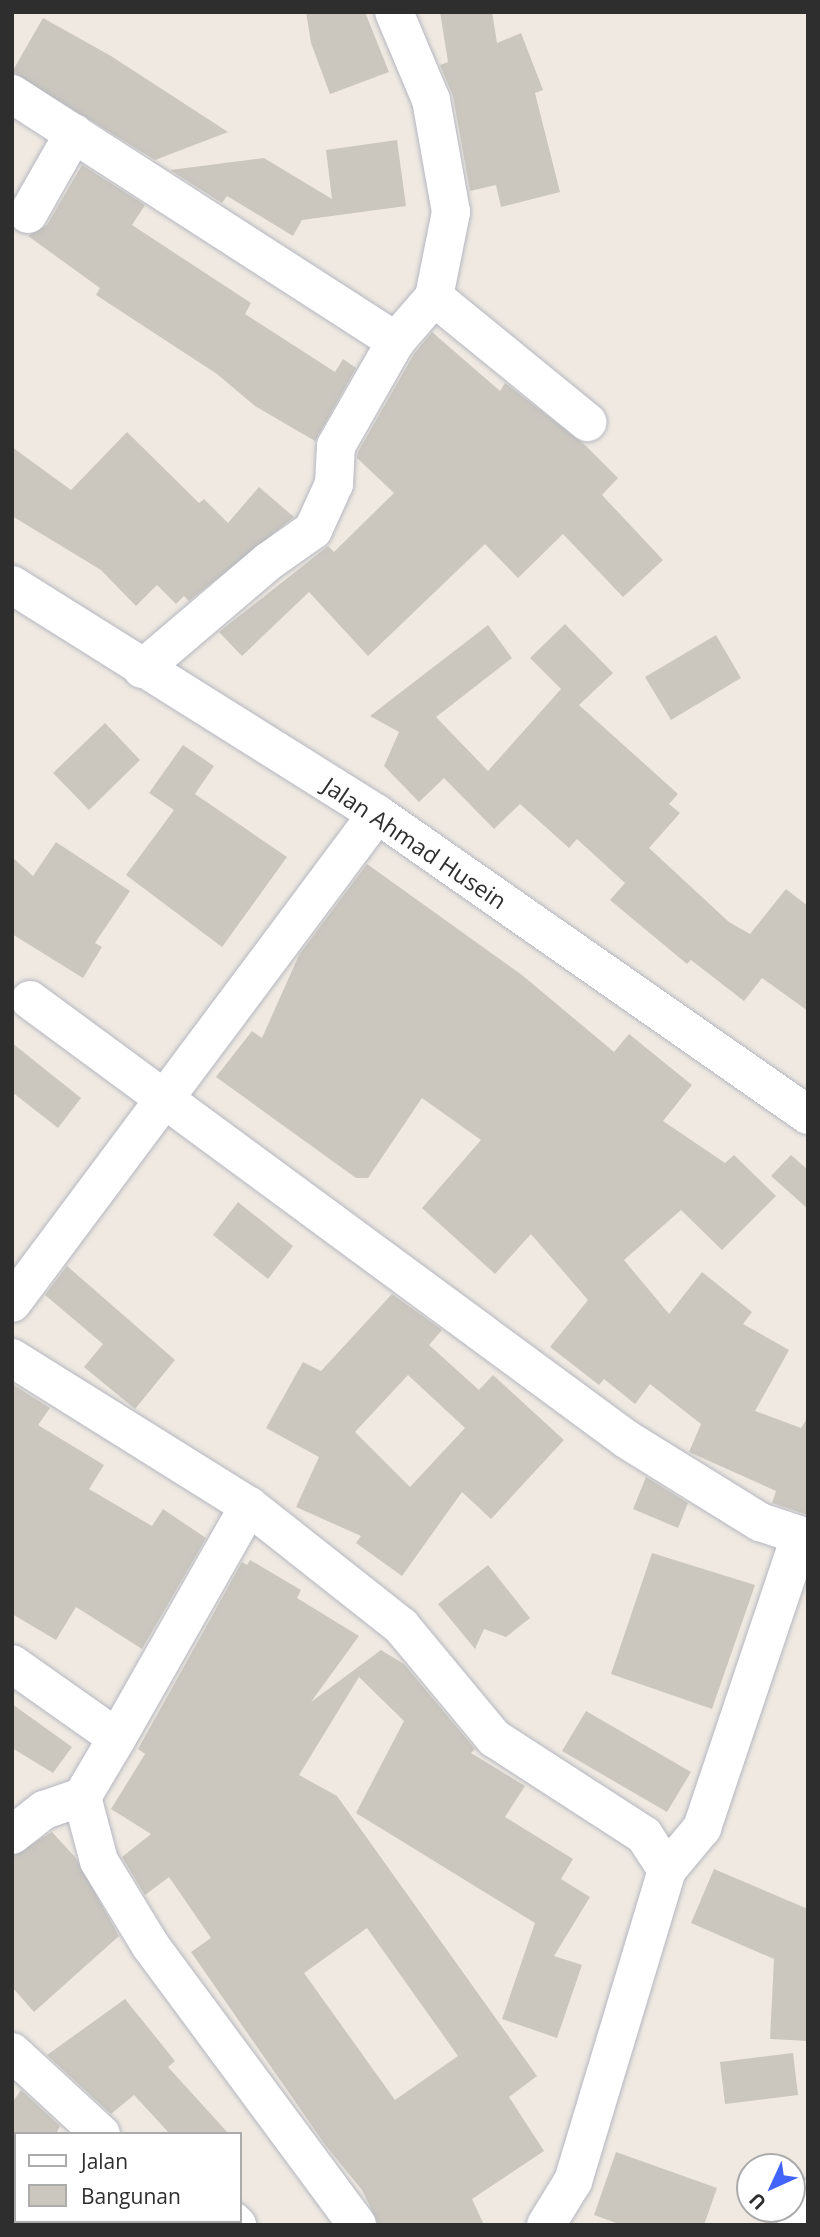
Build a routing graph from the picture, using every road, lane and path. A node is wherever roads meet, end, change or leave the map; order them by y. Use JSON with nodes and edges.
{"nodes":[{"id":1,"x":394,"y":12,"type":"edge"},
{"id":2,"x":12,"y":94,"type":"edge"},
{"id":3,"x":74,"y":133,"type":"junction"},
{"id":4,"x":28,"y":214,"type":"dead end"},
{"id":5,"x":434,"y":297,"type":"junction"},
{"id":6,"x":396,"y":341,"type":"junction"},
{"id":7,"x":587,"y":422,"type":"dead end"},
{"id":8,"x":12,"y":585,"type":"edge"},
{"id":9,"x":142,"y":669,"type":"junction"},
{"id":10,"x":377,"y":814,"type":"junction"},
{"id":11,"x":30,"y":1000,"type":"dead end"},
{"id":12,"x":163,"y":1097,"type":"junction"},
{"id":13,"x":808,"y":1115,"type":"edge"},
{"id":14,"x":12,"y":1303,"type":"edge"},
{"id":15,"x":12,"y":1358,"type":"edge"},
{"id":16,"x":249,"y":1506,"type":"junction"},
{"id":17,"x":804,"y":1537,"type":"edge"},
{"id":18,"x":12,"y":1664,"type":"edge"},
{"id":19,"x":117,"y":1738,"type":"junction"},
{"id":20,"x":82,"y":1797,"type":"junction"},
{"id":21,"x":12,"y":1835,"type":"edge"},
{"id":22,"x":667,"y":1870,"type":"junction"},
{"id":23,"x":12,"y":2052,"type":"edge"},
{"id":24,"x":99,"y":2132,"type":"edge"},
{"id":25,"x":808,"y":2199,"type":"edge"},
{"id":26,"x":357,"y":2225,"type":"edge"},
{"id":27,"x":545,"y":2225,"type":"edge"},
{"id":28,"x":796,"y":2225,"type":"edge"}],
"edges":[{"from":1,"to":5,"type":"street"},
{"from":2,"to":3,"type":"street"},
{"from":3,"to":4,"type":"street"},
{"from":3,"to":6,"type":"street"},
{"from":5,"to":6,"type":"street"},
{"from":5,"to":7,"type":"street"},
{"from":6,"to":9,"type":"street"},
{"from":8,"to":9,"type":"street","name":"Jalan Ahmad Husein"},
{"from":9,"to":10,"type":"street","name":"Jalan Ahmad Husein"},
{"from":10,"to":12,"type":"street"},
{"from":10,"to":13,"type":"street","name":"Jalan Ahmad Husein"},
{"from":11,"to":12,"type":"street"},
{"from":12,"to":14,"type":"street"},
{"from":12,"to":17,"type":"street"},
{"from":15,"to":16,"type":"street"},
{"from":16,"to":19,"type":"street"},
{"from":16,"to":22,"type":"street"},
{"from":17,"to":22,"type":"street"},
{"from":18,"to":19,"type":"street"},
{"from":19,"to":20,"type":"street"},
{"from":20,"to":21,"type":"street"},
{"from":20,"to":26,"type":"street"},
{"from":22,"to":27,"type":"street"},
{"from":23,"to":24,"type":"street"},
{"from":25,"to":28,"type":"street"}]}
